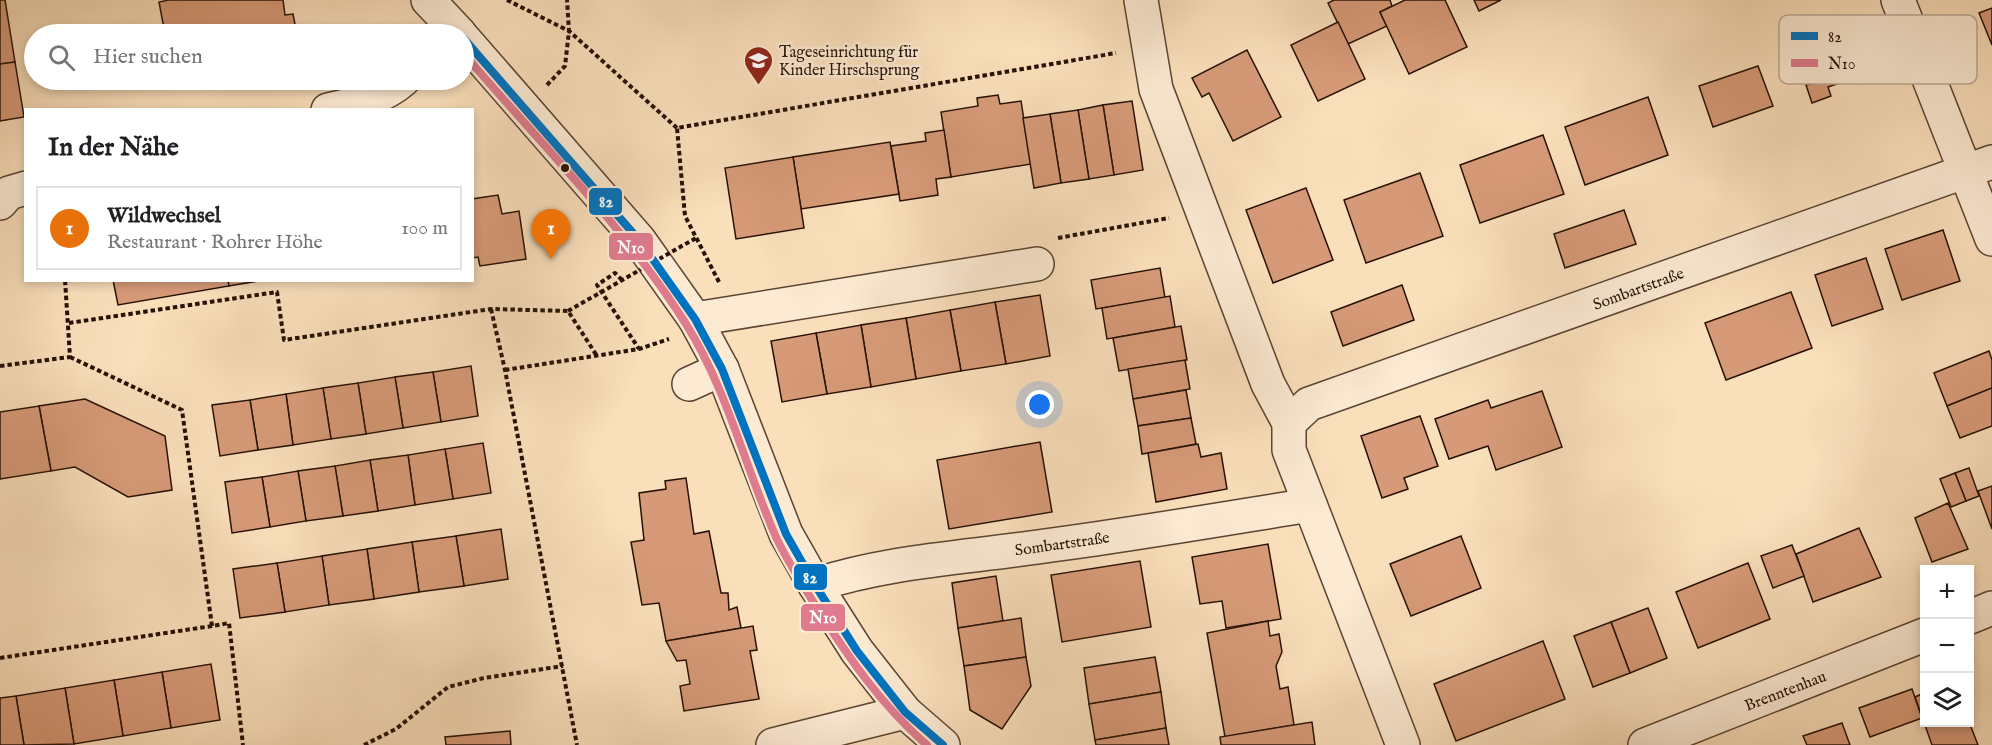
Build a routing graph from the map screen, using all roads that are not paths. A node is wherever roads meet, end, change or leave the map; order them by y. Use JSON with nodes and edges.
{"nodes":[{"id":1,"x":428,"y":0,"type":"edge"},
{"id":2,"x":1141,"y":0,"type":"edge"},
{"id":3,"x":1898,"y":0,"type":"edge"},
{"id":4,"x":1905,"y":15,"type":"edge"},
{"id":5,"x":448,"y":24,"type":"edge"},
{"id":6,"x":474,"y":52,"type":"edge"},
{"id":7,"x":1939,"y":84,"type":"edge"},
{"id":8,"x":389,"y":90,"type":"edge"},
{"id":9,"x":338,"y":108,"type":"edge"},
{"id":10,"x":1979,"y":167,"type":"edge"},
{"id":11,"x":24,"y":189,"type":"edge"},
{"id":12,"x":0,"y":203,"type":"edge"},
{"id":13,"x":1992,"y":239,"type":"edge"},
{"id":14,"x":1037,"y":264,"type":"road end"},
{"id":15,"x":686,"y":327,"type":"junction"},
{"id":16,"x":722,"y":369,"type":"junction"},
{"id":17,"x":690,"y":384,"type":"dead end"},
{"id":18,"x":1289,"y":423,"type":"junction"},
{"id":19,"x":1310,"y":506,"type":"junction"},
{"id":20,"x":815,"y":585,"type":"junction"},
{"id":21,"x":1992,"y":608,"type":"edge"},
{"id":22,"x":1974,"y":615,"type":"edge"},
{"id":23,"x":1920,"y":637,"type":"edge"},
{"id":24,"x":905,"y":712,"type":"junction"},
{"id":25,"x":773,"y":745,"type":"edge"},
{"id":26,"x":943,"y":745,"type":"edge"},
{"id":27,"x":1403,"y":745,"type":"edge"},
{"id":28,"x":1645,"y":745,"type":"edge"}],
"edges":[{"from":1,"to":5,"type":"street"},
{"from":2,"to":18,"type":"street"},
{"from":3,"to":4,"type":"street"},
{"from":6,"to":15,"type":"street"},
{"from":7,"to":10,"type":"street"},
{"from":8,"to":9,"type":"street"},
{"from":10,"to":13,"type":"street"},
{"from":10,"to":18,"type":"street","name":"Sombartstraße"},
{"from":11,"to":12,"type":"street"},
{"from":14,"to":15,"type":"street"},
{"from":15,"to":16,"type":"street"},
{"from":16,"to":17,"type":"street"},
{"from":16,"to":20,"type":"street"},
{"from":18,"to":19,"type":"street"},
{"from":19,"to":20,"type":"street","name":"Sombartstraße"},
{"from":19,"to":27,"type":"street"},
{"from":20,"to":24,"type":"street"},
{"from":21,"to":22,"type":"street"},
{"from":23,"to":28,"type":"street","name":"Brenntenhau"},
{"from":24,"to":25,"type":"street"},
{"from":24,"to":26,"type":"street"}]}
